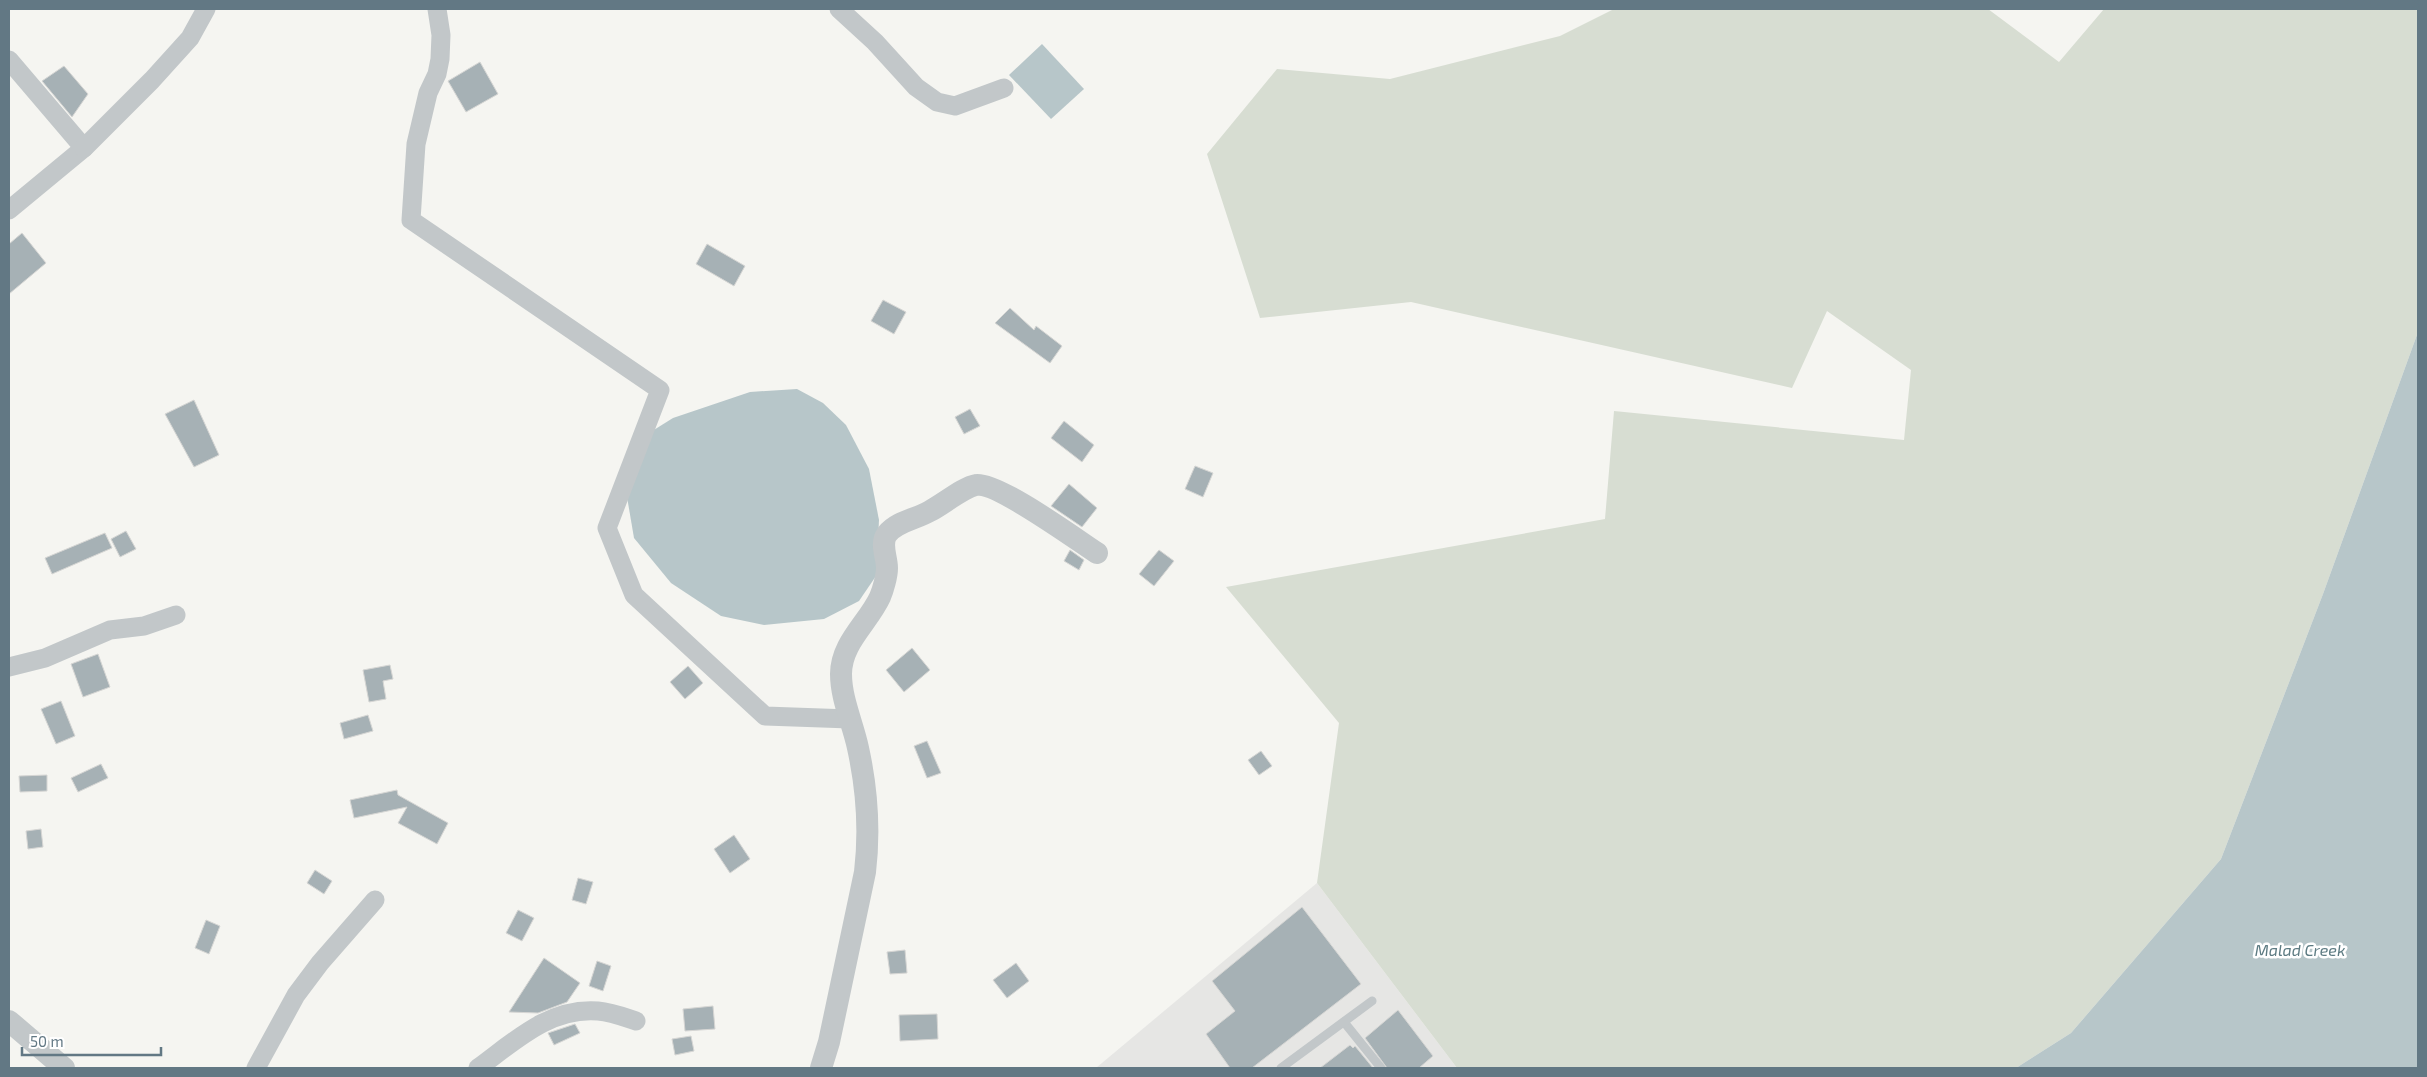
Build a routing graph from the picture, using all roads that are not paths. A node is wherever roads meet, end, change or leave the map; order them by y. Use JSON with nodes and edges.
{"nodes":[{"id":1,"x":206,"y":9,"type":"edge"},
{"id":2,"x":437,"y":9,"type":"edge"},
{"id":3,"x":839,"y":9,"type":"edge"},
{"id":4,"x":9,"y":60,"type":"edge"},
{"id":5,"x":1004,"y":88,"type":"dead end"},
{"id":6,"x":84,"y":148,"type":"junction"},
{"id":7,"x":9,"y":210,"type":"edge"},
{"id":8,"x":1097,"y":553,"type":"dead end"},
{"id":9,"x":176,"y":615,"type":"dead end"},
{"id":10,"x":9,"y":667,"type":"edge"},
{"id":11,"x":850,"y":719,"type":"junction"},
{"id":12,"x":375,"y":900,"type":"dead end"},
{"id":13,"x":1372,"y":1002,"type":"dead end"},
{"id":14,"x":636,"y":1020,"type":"dead end"},
{"id":15,"x":9,"y":1021,"type":"edge"},
{"id":16,"x":1344,"y":1022,"type":"junction"},
{"id":17,"x":64,"y":1068,"type":"edge"},
{"id":18,"x":256,"y":1068,"type":"edge"},
{"id":19,"x":478,"y":1068,"type":"edge"},
{"id":20,"x":821,"y":1068,"type":"edge"},
{"id":21,"x":1281,"y":1068,"type":"edge"},
{"id":22,"x":1381,"y":1068,"type":"edge"}],
"edges":[{"from":1,"to":6,"type":"street"},
{"from":2,"to":11,"type":"street"},
{"from":3,"to":5,"type":"street"},
{"from":4,"to":6,"type":"street"},
{"from":6,"to":7,"type":"street"},
{"from":8,"to":11,"type":"street"},
{"from":9,"to":10,"type":"street"},
{"from":11,"to":20,"type":"street"},
{"from":12,"to":18,"type":"street"},
{"from":13,"to":16,"type":"lane"},
{"from":14,"to":19,"type":"street"},
{"from":15,"to":17,"type":"street"},
{"from":16,"to":21,"type":"lane"},
{"from":16,"to":22,"type":"lane"}]}
